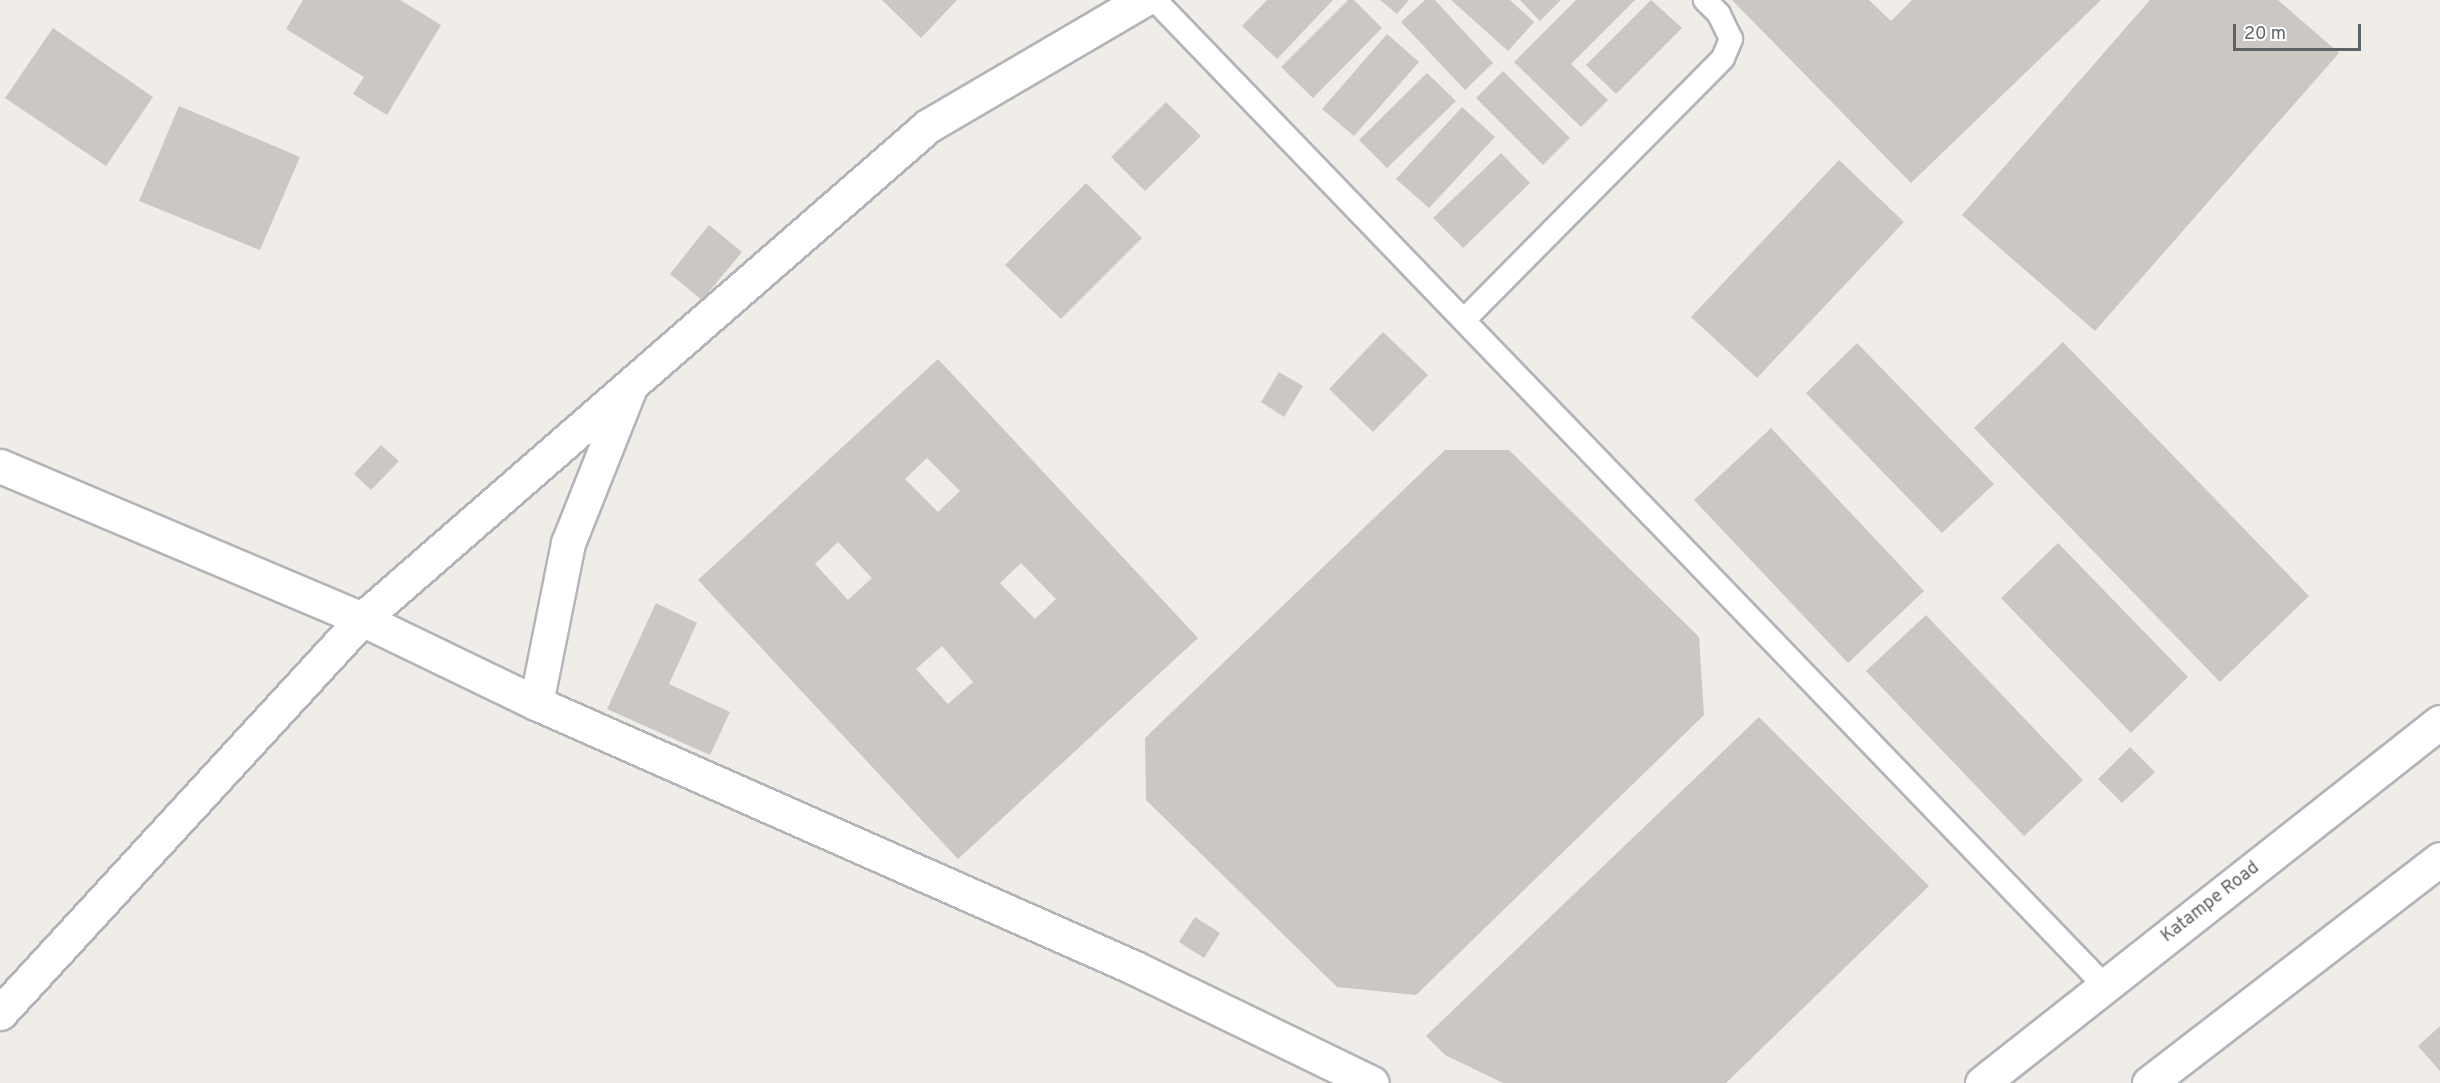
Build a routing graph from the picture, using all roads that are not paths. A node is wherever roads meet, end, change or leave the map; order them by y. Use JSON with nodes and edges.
{"nodes":[{"id":1,"x":1143,"y":0,"type":"edge"},
{"id":2,"x":1155,"y":0,"type":"edge"},
{"id":3,"x":1705,"y":0,"type":"edge"},
{"id":4,"x":1464,"y":320,"type":"junction"},
{"id":5,"x":630,"y":385,"type":"junction"},
{"id":6,"x":0,"y":466,"type":"edge"},
{"id":7,"x":362,"y":620,"type":"junction"},
{"id":8,"x":536,"y":703,"type":"junction"},
{"id":9,"x":2440,"y":722,"type":"edge"},
{"id":10,"x":2440,"y":859,"type":"edge"},
{"id":11,"x":2105,"y":986,"type":"junction"},
{"id":12,"x":0,"y":1012,"type":"edge"},
{"id":13,"x":1372,"y":1083,"type":"edge"},
{"id":14,"x":1982,"y":1083,"type":"edge"},
{"id":15,"x":2149,"y":1083,"type":"edge"}],
"edges":[{"from":1,"to":5,"type":"street"},
{"from":2,"to":4,"type":"lane"},
{"from":3,"to":4,"type":"lane"},
{"from":4,"to":11,"type":"lane"},
{"from":5,"to":7,"type":"street"},
{"from":5,"to":8,"type":"street"},
{"from":6,"to":7,"type":"street"},
{"from":7,"to":8,"type":"street"},
{"from":7,"to":12,"type":"street"},
{"from":8,"to":13,"type":"street"},
{"from":9,"to":11,"type":"street","name":"Katampe Road"},
{"from":10,"to":15,"type":"street"},
{"from":11,"to":14,"type":"street","name":"Katampe Road"}]}
